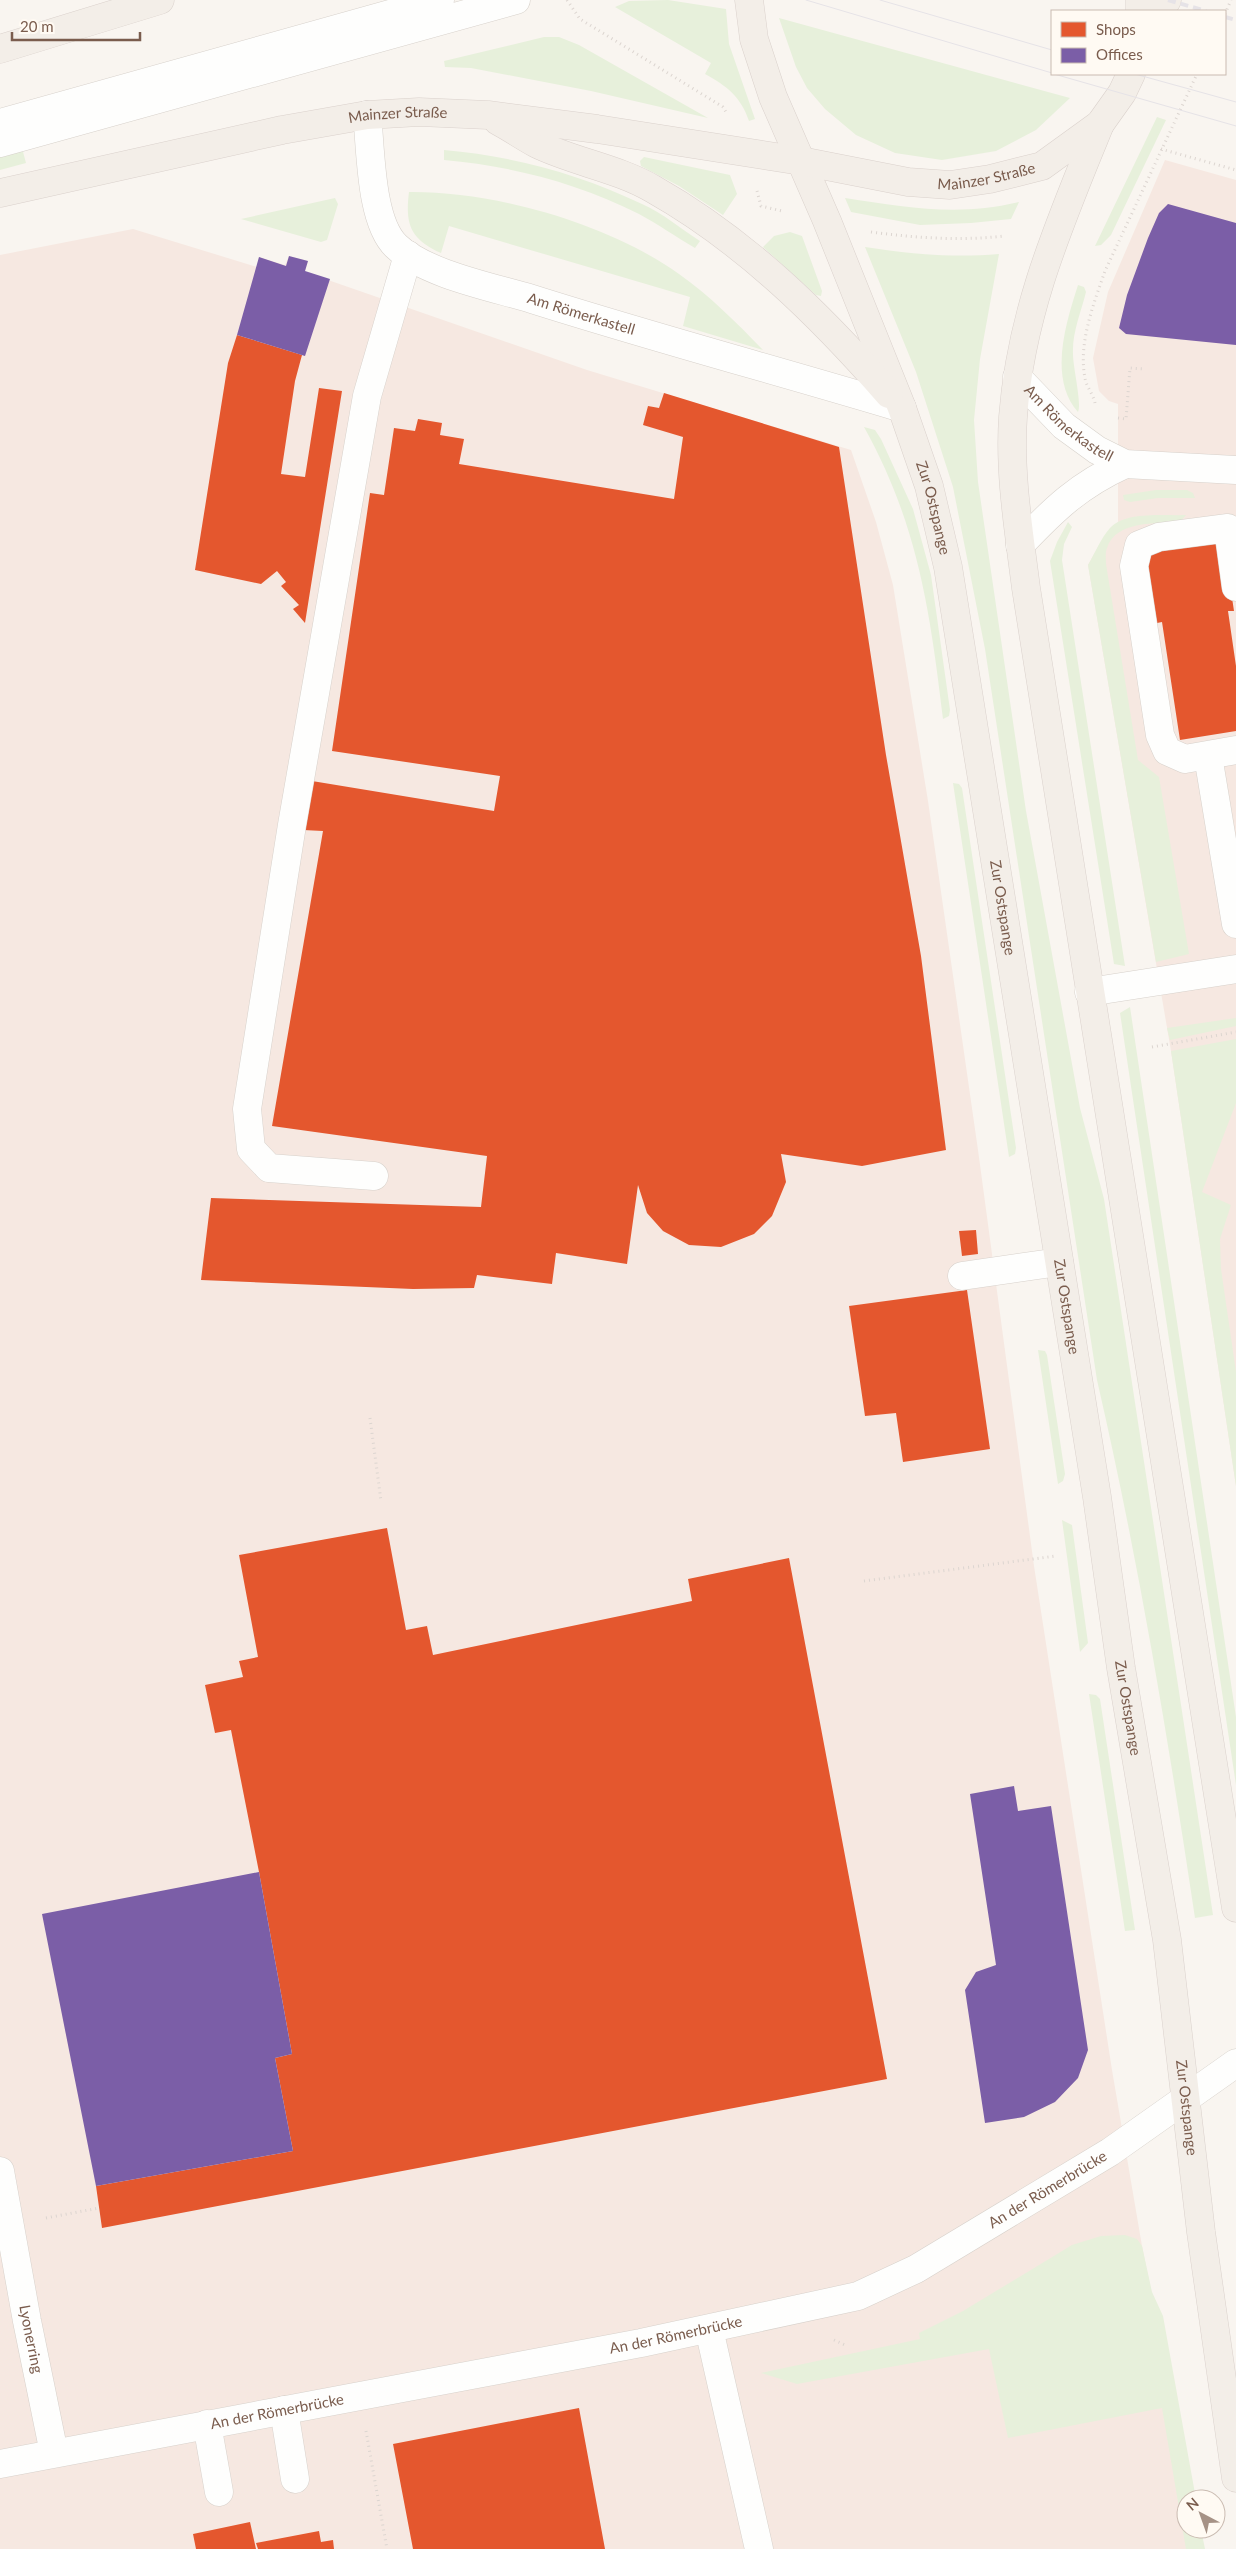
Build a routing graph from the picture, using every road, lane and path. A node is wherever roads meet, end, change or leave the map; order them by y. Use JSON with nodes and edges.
{"nodes":[{"id":1,"x":160,"y":0,"type":"edge"},
{"id":2,"x":440,"y":0,"type":"edge"},
{"id":3,"x":516,"y":0,"type":"edge"},
{"id":4,"x":567,"y":0,"type":"edge"},
{"id":5,"x":749,"y":0,"type":"edge"},
{"id":6,"x":1231,"y":0,"type":"edge"},
{"id":7,"x":1226,"y":12,"type":"edge"},
{"id":8,"x":0,"y":49,"type":"edge"},
{"id":9,"x":1131,"y":75,"type":"edge"},
{"id":10,"x":1196,"y":75,"type":"edge"},
{"id":11,"x":723,"y":107,"type":"dead end"},
{"id":12,"x":488,"y":114,"type":"junction"},
{"id":13,"x":367,"y":115,"type":"junction"},
{"id":14,"x":0,"y":123,"type":"edge"},
{"id":15,"x":1100,"y":124,"type":"junction"},
{"id":16,"x":0,"y":144,"type":"edge"},
{"id":17,"x":1161,"y":148,"type":"junction"},
{"id":18,"x":801,"y":161,"type":"junction"},
{"id":19,"x":1236,"y":170,"type":"edge"},
{"id":20,"x":755,"y":182,"type":"dead end"},
{"id":21,"x":0,"y":193,"type":"edge"},
{"id":22,"x":786,"y":212,"type":"dead end"},
{"id":23,"x":867,"y":231,"type":"dead end"},
{"id":24,"x":1005,"y":236,"type":"dead end"},
{"id":25,"x":408,"y":255,"type":"junction"},
{"id":26,"x":1144,"y":369,"type":"dead end"},
{"id":27,"x":1018,"y":377,"type":"junction"},
{"id":28,"x":1127,"y":405,"type":"dead end"},
{"id":29,"x":902,"y":408,"type":"junction"},
{"id":30,"x":1096,"y":408,"type":"dead end"},
{"id":31,"x":1125,"y":464,"type":"junction"},
{"id":32,"x":1236,"y":470,"type":"edge"},
{"id":33,"x":1020,"y":546,"type":"junction"},
{"id":34,"x":1236,"y":586,"type":"edge"},
{"id":35,"x":1236,"y":750,"type":"edge"},
{"id":36,"x":1208,"y":756,"type":"junction"},
{"id":37,"x":1236,"y":924,"type":"edge"},
{"id":38,"x":1236,"y":969,"type":"edge"},
{"id":39,"x":1089,"y":992,"type":"junction"},
{"id":40,"x":1236,"y":1032,"type":"edge"},
{"id":41,"x":1152,"y":1047,"type":"dead end"},
{"id":42,"x":374,"y":1176,"type":"dead end"},
{"id":43,"x":1059,"y":1262,"type":"junction"},
{"id":44,"x":962,"y":1276,"type":"dead end"},
{"id":45,"x":370,"y":1418,"type":"dead end"},
{"id":46,"x":381,"y":1501,"type":"dead end"},
{"id":47,"x":1056,"y":1556,"type":"dead end"},
{"id":48,"x":864,"y":1581,"type":"dead end"},
{"id":49,"x":1236,"y":1908,"type":"edge"},
{"id":50,"x":1236,"y":2063,"type":"edge"},
{"id":51,"x":1185,"y":2101,"type":"junction"},
{"id":52,"x":0,"y":2171,"type":"edge"},
{"id":53,"x":99,"y":2208,"type":"dead end"},
{"id":54,"x":54,"y":2216,"type":"dead end"},
{"id":55,"x":709,"y":2329,"type":"junction"},
{"id":56,"x":284,"y":2410,"type":"junction"},
{"id":57,"x":207,"y":2424,"type":"junction"},
{"id":58,"x":367,"y":2441,"type":"dead end"},
{"id":59,"x":54,"y":2454,"type":"junction"},
{"id":60,"x":0,"y":2464,"type":"edge"},
{"id":61,"x":295,"y":2478,"type":"dead end"},
{"id":62,"x":1236,"y":2478,"type":"edge"},
{"id":63,"x":219,"y":2492,"type":"dead end"},
{"id":64,"x":387,"y":2549,"type":"edge"},
{"id":65,"x":759,"y":2549,"type":"edge"}],
"edges":[{"from":1,"to":8,"type":"main road"},
{"from":2,"to":14,"type":"street"},
{"from":3,"to":16,"type":"street"},
{"from":4,"to":11,"type":"path"},
{"from":5,"to":18,"type":"main road"},
{"from":6,"to":7,"type":"path"},
{"from":9,"to":15,"type":"main road","name":"Mainzer Straße"},
{"from":10,"to":17,"type":"path"},
{"from":12,"to":13,"type":"main road","name":"Mainzer Straße"},
{"from":12,"to":18,"type":"main road","name":"Mainzer Straße"},
{"from":12,"to":29,"type":"main road"},
{"from":13,"to":21,"type":"main road","name":"Mainzer Straße"},
{"from":13,"to":25,"type":"street","name":"Am Römerkastell"},
{"from":15,"to":18,"type":"main road","name":"Mainzer Straße"},
{"from":15,"to":27,"type":"main road"},
{"from":17,"to":19,"type":"path"},
{"from":17,"to":30,"type":"path"},
{"from":18,"to":29,"type":"main road","name":"Zur Ostspange"},
{"from":20,"to":22,"type":"path"},
{"from":23,"to":24,"type":"path"},
{"from":25,"to":29,"type":"street","name":"Am Römerkastell"},
{"from":25,"to":42,"type":"street"},
{"from":26,"to":28,"type":"path"},
{"from":27,"to":31,"type":"street","name":"Am Römerkastell"},
{"from":27,"to":33,"type":"main road"},
{"from":29,"to":43,"type":"main road","name":"Zur Ostspange"},
{"from":31,"to":32,"type":"street","name":"Am Römerkastell"},
{"from":31,"to":33,"type":"street","name":"Am Römerkastell"},
{"from":33,"to":39,"type":"main road"},
{"from":34,"to":36,"type":"street"},
{"from":35,"to":36,"type":"street"},
{"from":36,"to":37,"type":"street"},
{"from":38,"to":39,"type":"street"},
{"from":39,"to":49,"type":"main road"},
{"from":40,"to":41,"type":"path"},
{"from":43,"to":44,"type":"street"},
{"from":43,"to":51,"type":"main road","name":"Zur Ostspange"},
{"from":45,"to":46,"type":"path"},
{"from":47,"to":48,"type":"path"},
{"from":50,"to":51,"type":"street","name":"An der Römerbrücke"},
{"from":51,"to":55,"type":"street","name":"An der Römerbrücke"},
{"from":51,"to":62,"type":"main road","name":"Zur Ostspange"},
{"from":52,"to":59,"type":"street","name":"Lyonerring"},
{"from":53,"to":54,"type":"path"},
{"from":55,"to":56,"type":"street","name":"An der Römerbrücke"},
{"from":55,"to":65,"type":"street"},
{"from":56,"to":57,"type":"street","name":"An der Römerbrücke"},
{"from":56,"to":61,"type":"street"},
{"from":57,"to":59,"type":"street","name":"An der Römerbrücke"},
{"from":57,"to":63,"type":"street"},
{"from":58,"to":64,"type":"path"},
{"from":59,"to":60,"type":"street"}]}
